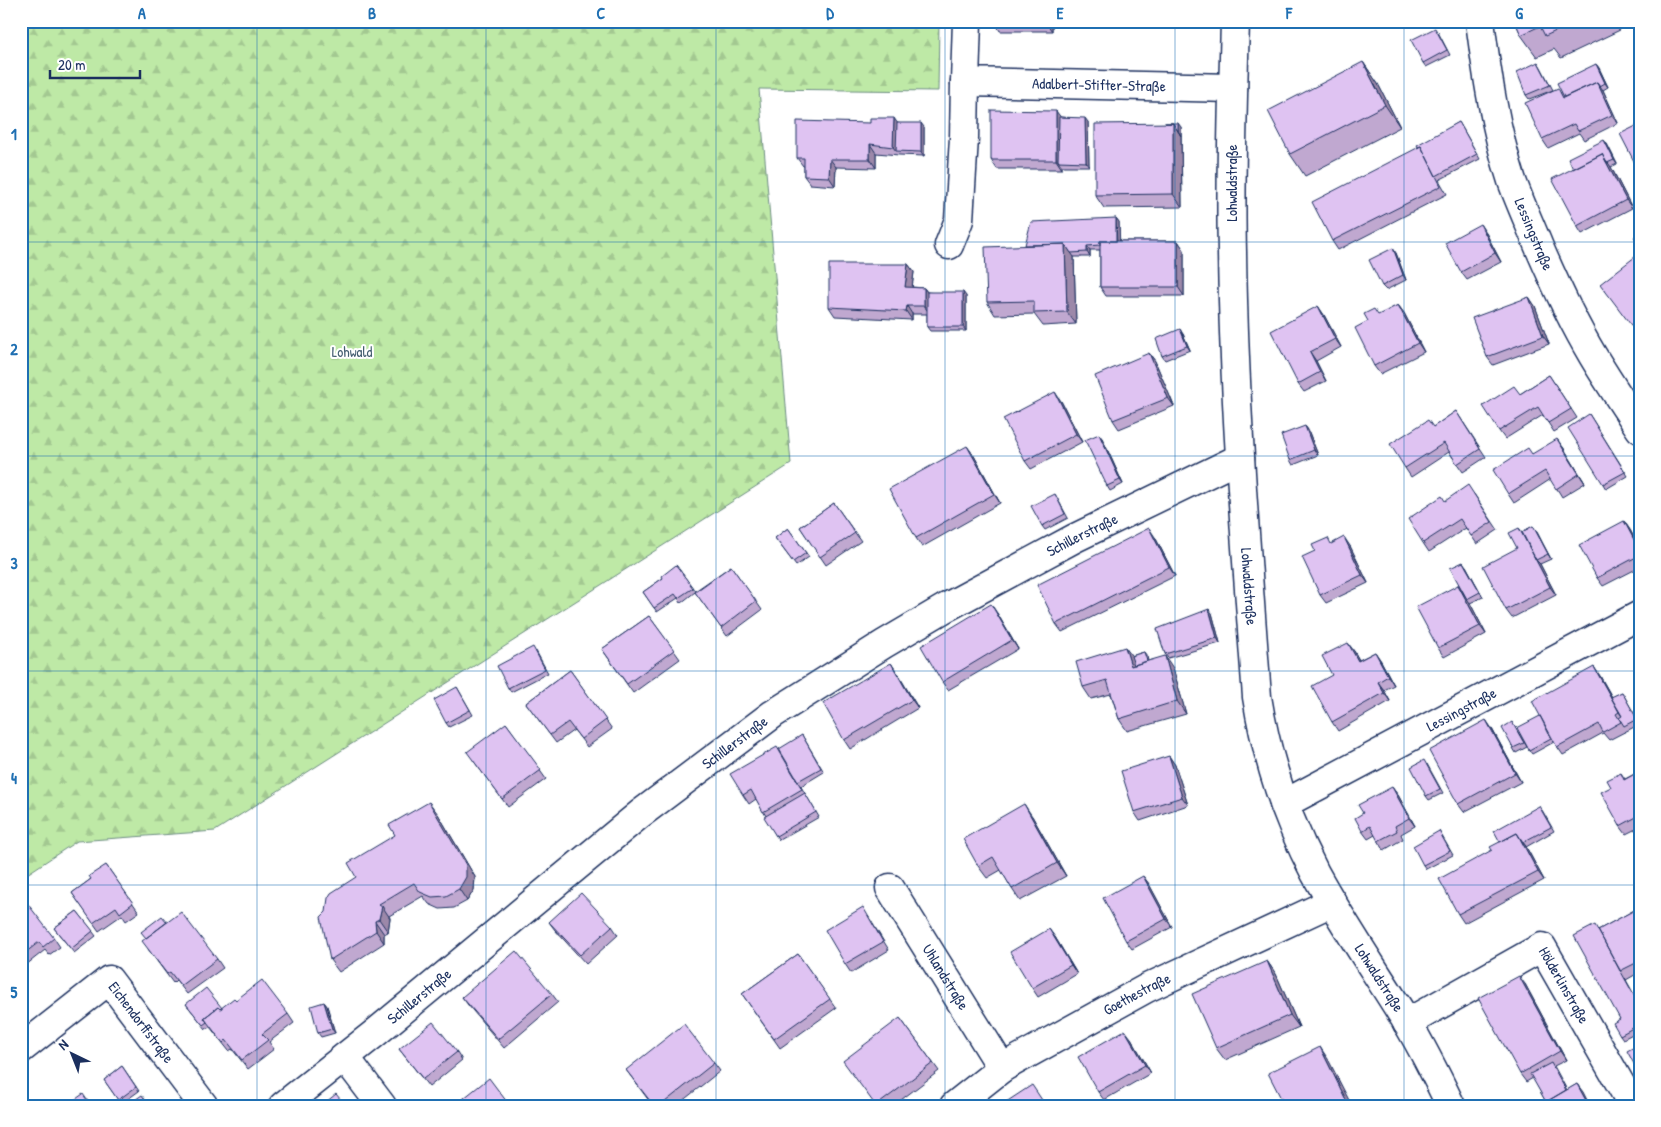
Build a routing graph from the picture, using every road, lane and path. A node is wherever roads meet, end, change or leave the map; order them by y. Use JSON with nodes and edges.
{"nodes":[{"id":1,"x":967,"y":21,"type":"edge"},
{"id":2,"x":1235,"y":21,"type":"edge"},
{"id":3,"x":1480,"y":21,"type":"edge"},
{"id":4,"x":965,"y":82,"type":"junction"},
{"id":5,"x":1234,"y":88,"type":"junction"},
{"id":6,"x":948,"y":245,"type":"dead end"},
{"id":7,"x":1640,"y":429,"type":"edge"},
{"id":8,"x":1240,"y":458,"type":"junction"},
{"id":9,"x":1640,"y":615,"type":"edge"},
{"id":10,"x":1284,"y":804,"type":"junction"},
{"id":11,"x":890,"y":888,"type":"dead end"},
{"id":12,"x":1332,"y":902,"type":"junction"},
{"id":13,"x":1407,"y":1023,"type":"junction"},
{"id":14,"x":21,"y":1049,"type":"edge"},
{"id":15,"x":344,"y":1057,"type":"junction"},
{"id":16,"x":1002,"y":1068,"type":"junction"},
{"id":17,"x":204,"y":1106,"type":"edge"},
{"id":18,"x":283,"y":1106,"type":"edge"},
{"id":19,"x":382,"y":1106,"type":"edge"},
{"id":20,"x":954,"y":1106,"type":"edge"},
{"id":21,"x":1451,"y":1106,"type":"edge"},
{"id":22,"x":1633,"y":1106,"type":"edge"}],
"edges":[{"from":1,"to":4,"type":"street"},
{"from":2,"to":5,"type":"street","name":"Lohwaldstraße"},
{"from":3,"to":7,"type":"street","name":"Lessingstraße"},
{"from":4,"to":5,"type":"street","name":"Adalbert-Stifter-Straße"},
{"from":4,"to":6,"type":"street"},
{"from":5,"to":8,"type":"street","name":"Lohwaldstraße"},
{"from":8,"to":10,"type":"street","name":"Lohwaldstraße"},
{"from":8,"to":15,"type":"street","name":"Schillerstraße"},
{"from":9,"to":10,"type":"street","name":"Lessingstraße"},
{"from":10,"to":12,"type":"street","name":"Lohwaldstraße"},
{"from":11,"to":16,"type":"street","name":"Uhlandstraße"},
{"from":12,"to":13,"type":"street","name":"Lohwaldstraße"},
{"from":12,"to":16,"type":"street","name":"Goethestraße"},
{"from":13,"to":21,"type":"street","name":"Lohwaldstraße"},
{"from":13,"to":22,"type":"street","name":"Hölderlinstraße"},
{"from":14,"to":17,"type":"street","name":"Eichendorffstraße"},
{"from":15,"to":18,"type":"street","name":"Schillerstraße"},
{"from":15,"to":19,"type":"street"},
{"from":16,"to":20,"type":"street","name":"Goethestraße"}]}
